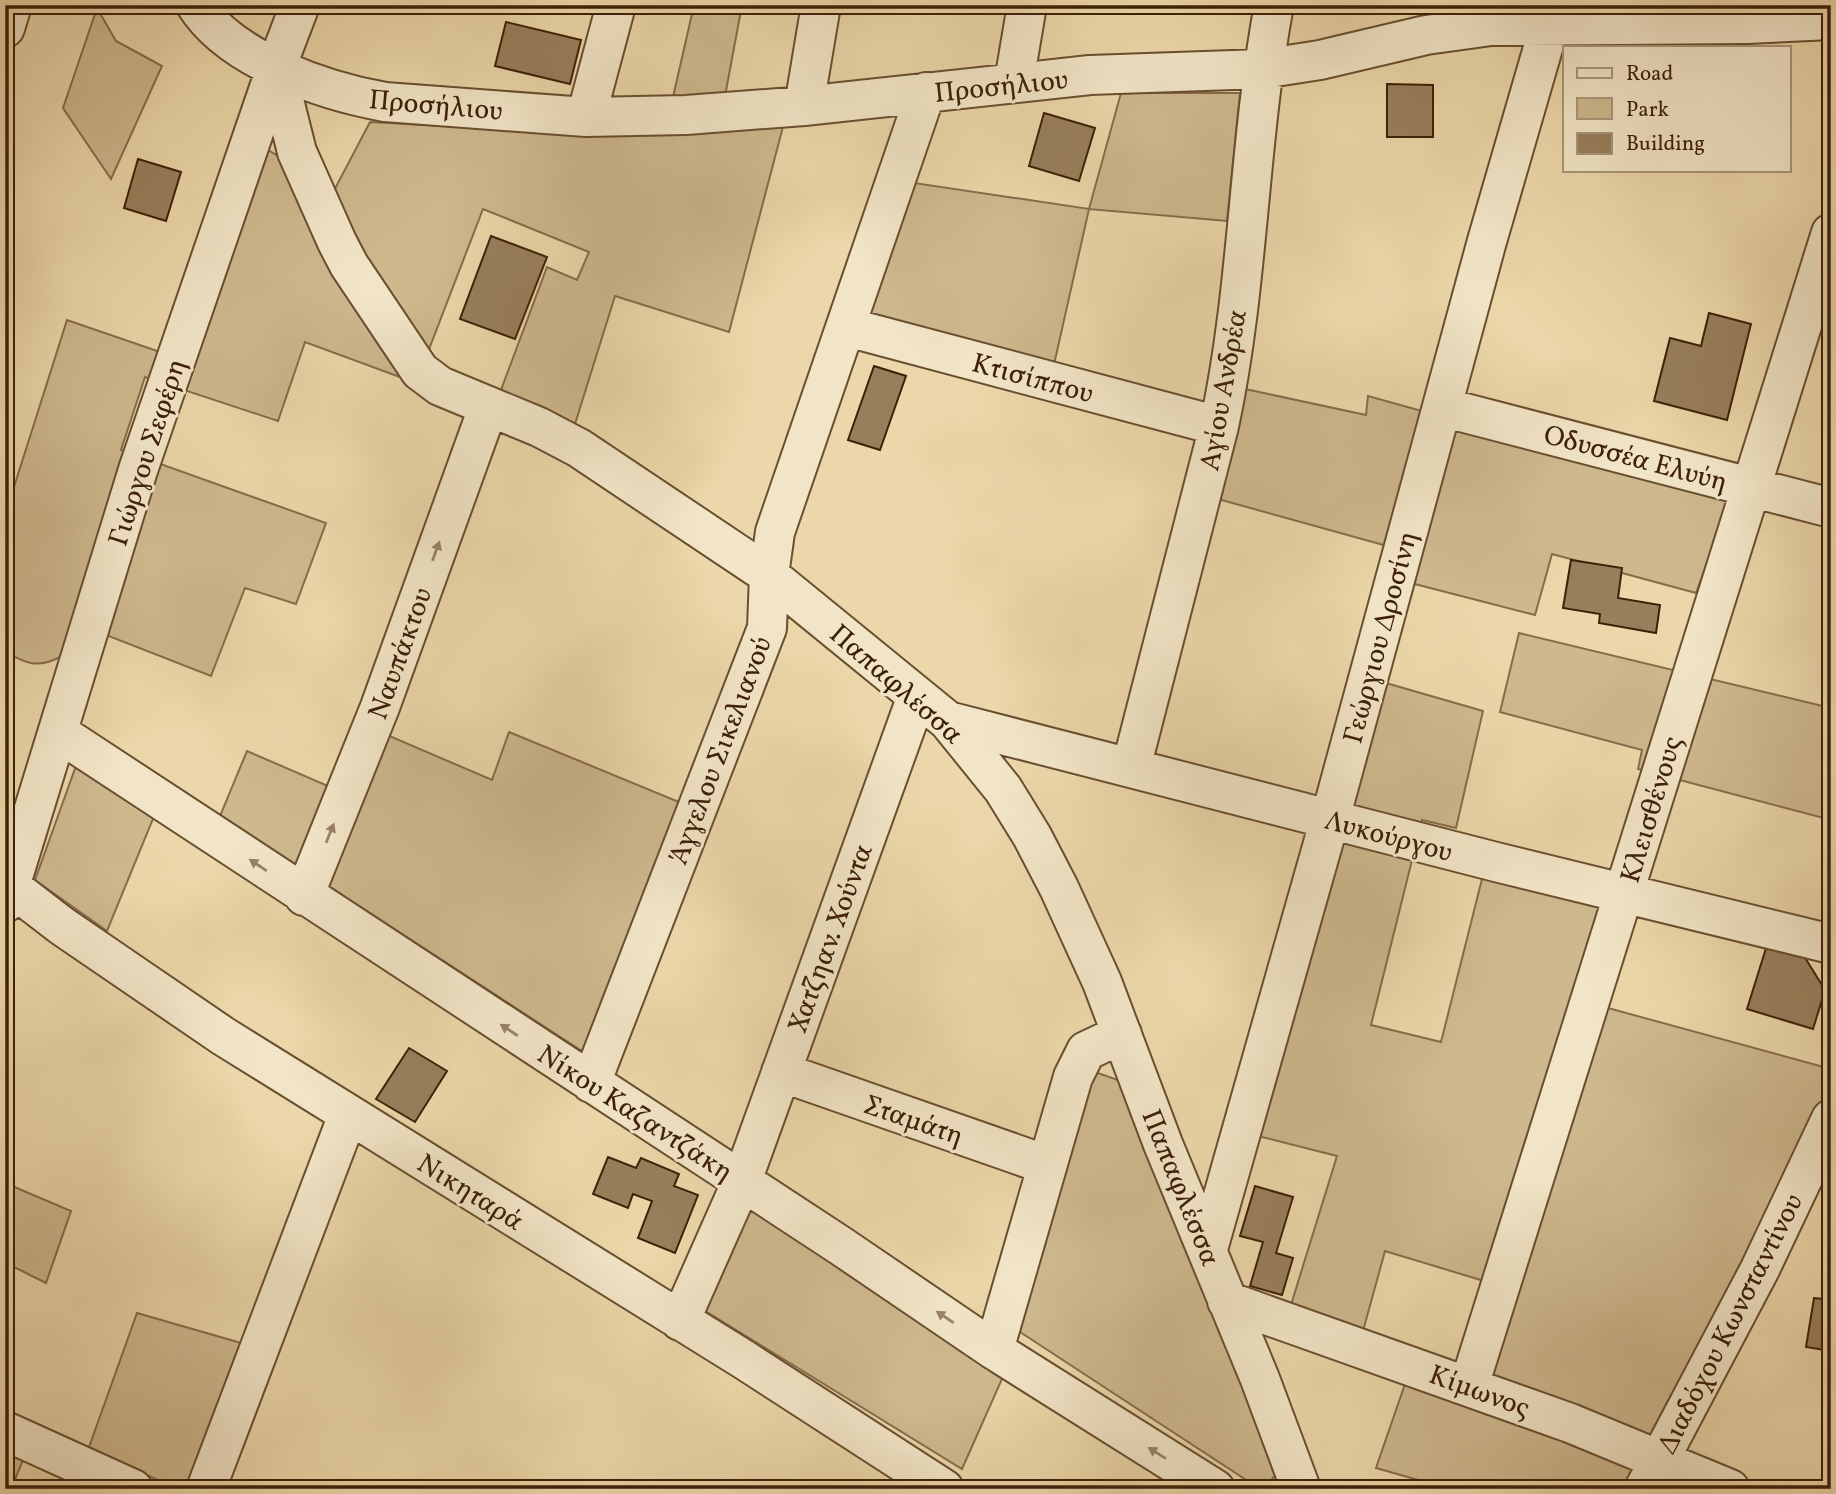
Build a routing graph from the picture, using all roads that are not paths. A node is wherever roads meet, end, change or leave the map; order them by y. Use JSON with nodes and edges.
{"nodes":[{"id":1,"x":12,"y":5,"type":"edge"},
{"id":2,"x":196,"y":5,"type":"edge"},
{"id":3,"x":300,"y":5,"type":"edge"},
{"id":4,"x":616,"y":5,"type":"edge"},
{"id":5,"x":821,"y":5,"type":"edge"},
{"id":6,"x":1027,"y":5,"type":"edge"},
{"id":7,"x":1274,"y":5,"type":"edge"},
{"id":8,"x":1648,"y":15,"type":"edge"},
{"id":9,"x":1831,"y":20,"type":"edge"},
{"id":10,"x":1550,"y":24,"type":"junction"},
{"id":11,"x":5,"y":28,"type":"edge"},
{"id":12,"x":275,"y":68,"type":"junction"},
{"id":13,"x":1262,"y":69,"type":"junction"},
{"id":14,"x":1014,"y":82,"type":"junction"},
{"id":15,"x":926,"y":92,"type":"junction"},
{"id":16,"x":804,"y":106,"type":"junction"},
{"id":17,"x":586,"y":117,"type":"junction"},
{"id":18,"x":1831,"y":233,"type":"edge"},
{"id":19,"x":847,"y":327,"type":"junction"},
{"id":20,"x":1442,"y":407,"type":"junction"},
{"id":21,"x":488,"y":408,"type":"junction"},
{"id":22,"x":1219,"y":426,"type":"junction"},
{"id":23,"x":1751,"y":487,"type":"junction"},
{"id":24,"x":1831,"y":508,"type":"edge"},
{"id":25,"x":769,"y":575,"type":"junction"},
{"id":26,"x":917,"y":696,"type":"junction"},
{"id":27,"x":948,"y":721,"type":"junction"},
{"id":28,"x":59,"y":733,"type":"junction"},
{"id":29,"x":1131,"y":768,"type":"junction"},
{"id":30,"x":1330,"y":819,"type":"junction"},
{"id":31,"x":7,"y":891,"type":"edge"},
{"id":32,"x":1623,"y":893,"type":"junction"},
{"id":33,"x":304,"y":896,"type":"junction"},
{"id":34,"x":1831,"y":944,"type":"edge"},
{"id":35,"x":1122,"y":1034,"type":"junction"},
{"id":36,"x":781,"y":1072,"type":"junction"},
{"id":37,"x":591,"y":1083,"type":"junction"},
{"id":38,"x":348,"y":1115,"type":"junction"},
{"id":39,"x":1831,"y":1119,"type":"edge"},
{"id":40,"x":1047,"y":1165,"type":"junction"},
{"id":41,"x":742,"y":1181,"type":"junction"},
{"id":42,"x":1208,"y":1249,"type":"junction"},
{"id":43,"x":1227,"y":1301,"type":"junction"},
{"id":44,"x":680,"y":1321,"type":"junction"},
{"id":45,"x":994,"y":1350,"type":"junction"},
{"id":46,"x":1469,"y":1385,"type":"junction"},
{"id":47,"x":5,"y":1432,"type":"edge"},
{"id":48,"x":1652,"y":1475,"type":"edge"},
{"id":49,"x":929,"y":1484,"type":"edge"},
{"id":50,"x":133,"y":1489,"type":"edge"},
{"id":51,"x":206,"y":1489,"type":"edge"},
{"id":52,"x":1215,"y":1489,"type":"edge"},
{"id":53,"x":1301,"y":1489,"type":"edge"},
{"id":54,"x":1730,"y":1489,"type":"edge"}],
"edges":[{"from":1,"to":11,"type":"street"},
{"from":2,"to":12,"type":"street","name":"Προσήλιου"},
{"from":3,"to":12,"type":"street","name":"Γιώργου Σεφέρη"},
{"from":4,"to":17,"type":"street"},
{"from":5,"to":16,"type":"street"},
{"from":6,"to":14,"type":"street"},
{"from":7,"to":13,"type":"street","name":"Αγίου Ανδρέα"},
{"from":8,"to":9,"type":"street","name":"Προσήλιου"},
{"from":8,"to":10,"type":"street","name":"Προσήλιου"},
{"from":10,"to":13,"type":"street","name":"Προσήλιου"},
{"from":10,"to":20,"type":"street","name":"Γεώργιου Δροσίνη"},
{"from":12,"to":17,"type":"street","name":"Προσήλιου"},
{"from":12,"to":21,"type":"street","name":"Παπαφλέσσα"},
{"from":12,"to":28,"type":"street","name":"Γιώργου Σεφέρη"},
{"from":13,"to":14,"type":"street","name":"Προσήλιου"},
{"from":13,"to":22,"type":"street","name":"Αγίου Ανδρέα"},
{"from":14,"to":15,"type":"street","name":"Προσήλιου"},
{"from":15,"to":16,"type":"street","name":"Προσήλιου"},
{"from":15,"to":19,"type":"street","name":"Άγγελου Σικελιανού"},
{"from":16,"to":17,"type":"street","name":"Προσήλιου"},
{"from":18,"to":23,"type":"street","name":"Κλεισθένους"},
{"from":19,"to":22,"type":"street","name":"Κτισίππου"},
{"from":19,"to":25,"type":"street","name":"Άγγελου Σικελιανού"},
{"from":20,"to":23,"type":"street","name":"Οδυσσέα Ελυύη"},
{"from":20,"to":30,"type":"street","name":"Γεώργιου Δροσίνη"},
{"from":21,"to":25,"type":"street","name":"Παπαφλέσσα"},
{"from":33,"to":21,"type":"street","name":"Ναυπάκτου","one_way":true},
{"from":22,"to":29,"type":"street","name":"Αγίου Ανδρέα"},
{"from":23,"to":24,"type":"street","name":"Οδυσσέα Ελυύη"},
{"from":23,"to":32,"type":"street","name":"Κλεισθένους"},
{"from":25,"to":26,"type":"street","name":"Παπαφλέσσα"},
{"from":25,"to":37,"type":"street","name":"Άγγελου Σικελιανού"},
{"from":26,"to":27,"type":"street","name":"Παπαφλέσσα"},
{"from":26,"to":36,"type":"street","name":"Χατζηαν. Χούντα"},
{"from":27,"to":29,"type":"street","name":"Λυκούργου"},
{"from":27,"to":35,"type":"street","name":"Παπαφλέσσα"},
{"from":28,"to":31,"type":"street","name":"Γιώργου Σεφέρη"},
{"from":33,"to":28,"type":"street","name":"Νίκου Καζαντζάκη","one_way":true},
{"from":29,"to":30,"type":"street","name":"Λυκούργου"},
{"from":30,"to":32,"type":"street","name":"Λυκούργου"},
{"from":30,"to":42,"type":"street","name":"Γεώργιου Δροσίνη"},
{"from":31,"to":38,"type":"street","name":"Νικηταρά"},
{"from":32,"to":34,"type":"street","name":"Λυκούργου"},
{"from":32,"to":46,"type":"street","name":"Κλεισθένους"},
{"from":37,"to":33,"type":"street","name":"Νίκου Καζαντζάκη","one_way":true},
{"from":35,"to":40,"type":"street"},
{"from":35,"to":42,"type":"street","name":"Παπαφλέσσα"},
{"from":36,"to":40,"type":"street","name":"Σταμάτη"},
{"from":36,"to":41,"type":"street","name":"Χατζηαν. Χούντα"},
{"from":37,"to":41,"type":"street","name":"Νίκου Καζαντζάκη"},
{"from":38,"to":44,"type":"street","name":"Νικηταρά"},
{"from":38,"to":51,"type":"street"},
{"from":39,"to":48,"type":"street","name":"Διαδόχου Κωνσταντίνου"},
{"from":40,"to":45,"type":"street"},
{"from":41,"to":44,"type":"street","name":"Χατζηαν. Χούντα"},
{"from":45,"to":41,"type":"street","name":"Νίκου Καζαντζάκη","one_way":true},
{"from":42,"to":43,"type":"street","name":"Παπαφλέσσα"},
{"from":43,"to":46,"type":"street","name":"Κίμωνος"},
{"from":43,"to":53,"type":"street","name":"Παπαφλέσσα"},
{"from":44,"to":49,"type":"street","name":"Νικηταρά"},
{"from":52,"to":45,"type":"street","name":"Νίκου Καζαντζάκη","one_way":true},
{"from":46,"to":48,"type":"street","name":"Κίμωνος"},
{"from":47,"to":50,"type":"street"},
{"from":48,"to":54,"type":"street","name":"Κίμωνος"}]}
